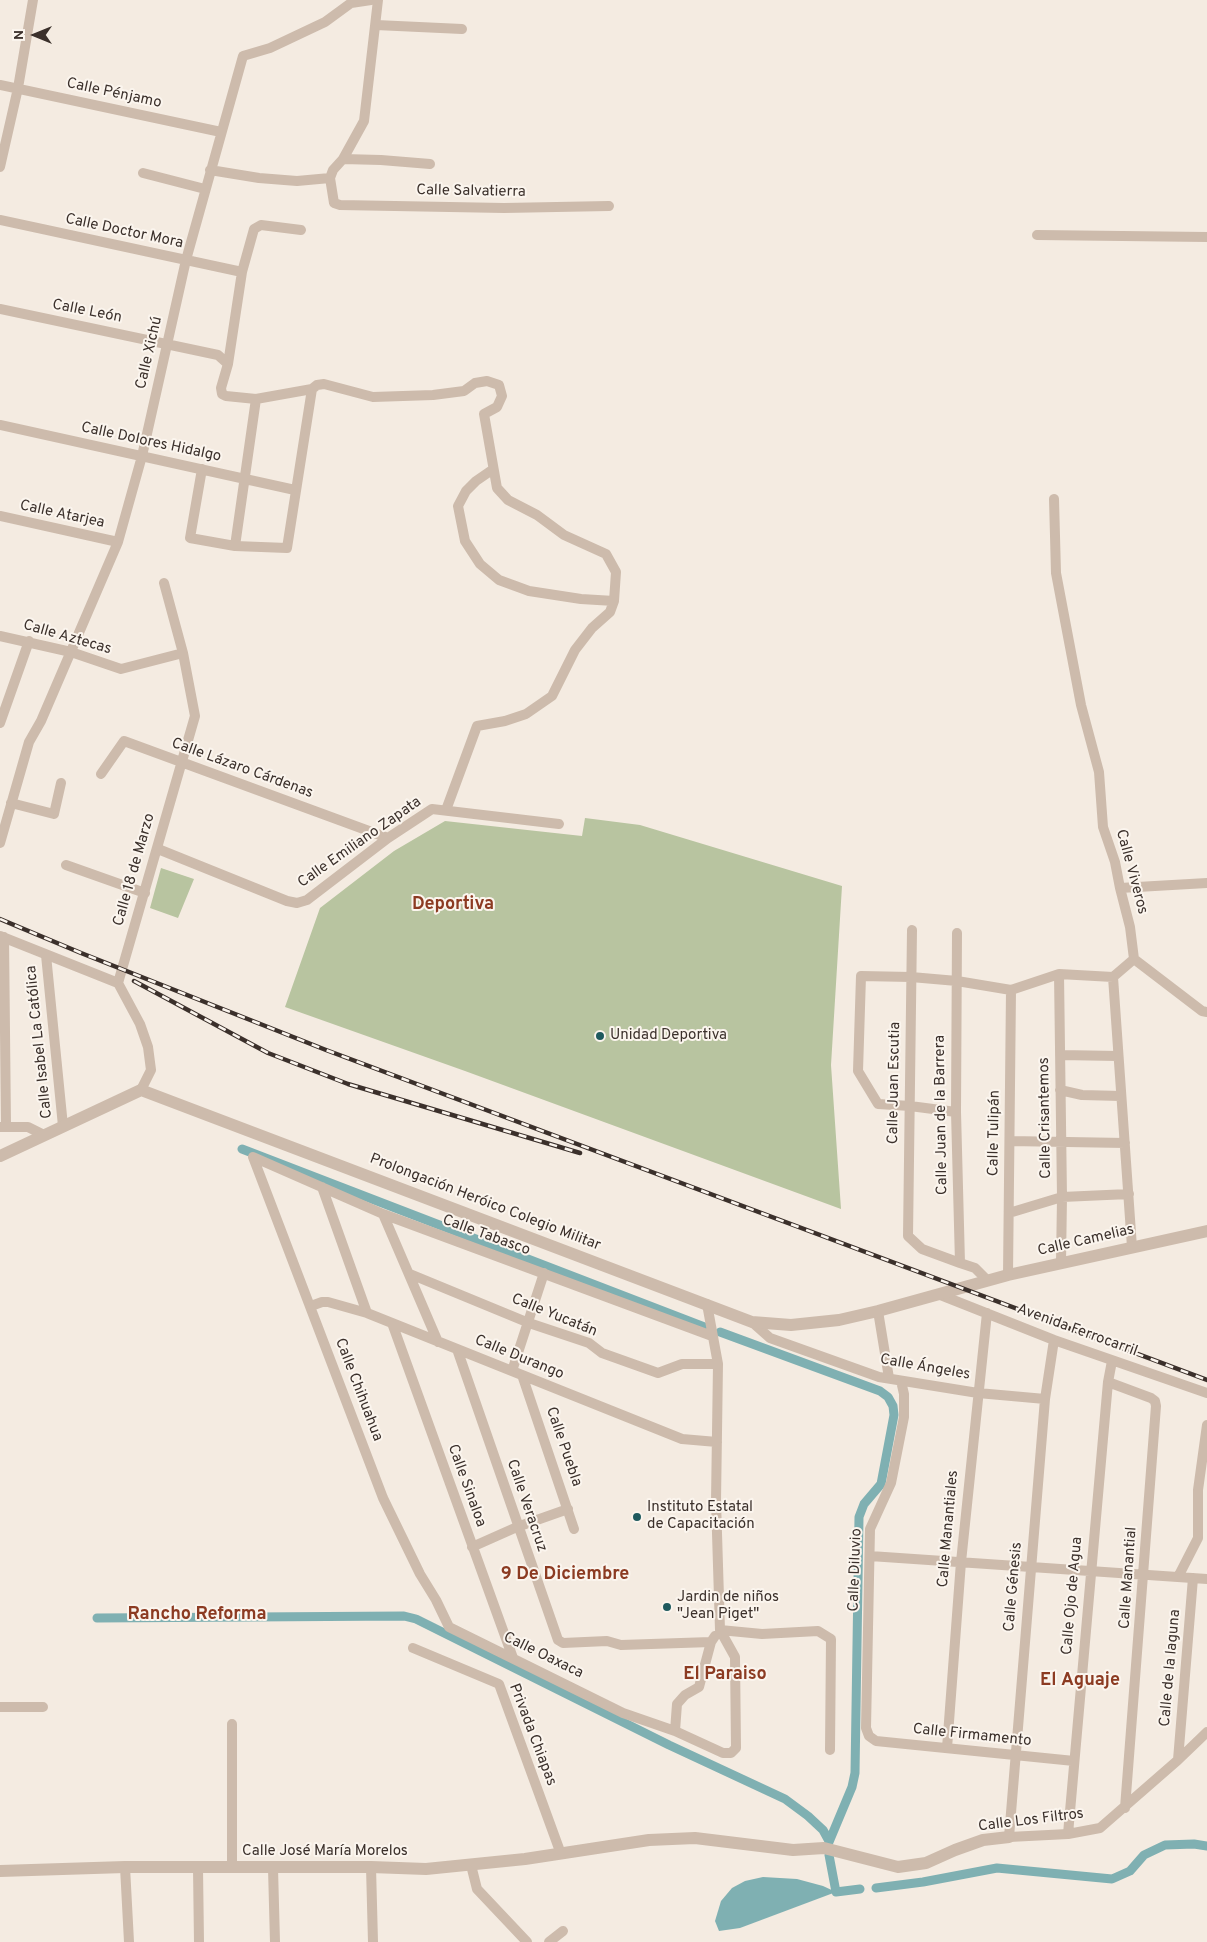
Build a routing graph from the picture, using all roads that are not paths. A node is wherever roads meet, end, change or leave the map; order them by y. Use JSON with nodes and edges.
{"nodes":[{"id":1,"x":33,"y":0,"type":"edge"},
{"id":2,"x":371,"y":0,"type":"edge"},
{"id":3,"x":378,"y":0,"type":"edge"},
{"id":4,"x":376,"y":25,"type":"junction"},
{"id":5,"x":462,"y":29,"type":"dead end"},
{"id":6,"x":0,"y":84,"type":"edge"},
{"id":7,"x":18,"y":88,"type":"junction"},
{"id":8,"x":221,"y":132,"type":"junction"},
{"id":9,"x":343,"y":159,"type":"junction"},
{"id":10,"x":430,"y":164,"type":"dead end"},
{"id":11,"x":0,"y":167,"type":"edge"},
{"id":12,"x":210,"y":170,"type":"junction"},
{"id":13,"x":143,"y":173,"type":"dead end"},
{"id":14,"x":330,"y":178,"type":"junction"},
{"id":15,"x":206,"y":188,"type":"junction"},
{"id":16,"x":609,"y":206,"type":"dead end"},
{"id":17,"x":0,"y":220,"type":"edge"},
{"id":18,"x":301,"y":230,"type":"dead end"},
{"id":19,"x":1036,"y":235,"type":"dead end"},
{"id":20,"x":1207,"y":237,"type":"edge"},
{"id":21,"x":186,"y":260,"type":"junction"},
{"id":22,"x":242,"y":272,"type":"junction"},
{"id":23,"x":0,"y":310,"type":"edge"},
{"id":24,"x":168,"y":344,"type":"junction"},
{"id":25,"x":228,"y":364,"type":"junction"},
{"id":26,"x":312,"y":389,"type":"junction"},
{"id":27,"x":256,"y":399,"type":"junction"},
{"id":28,"x":0,"y":425,"type":"edge"},
{"id":29,"x":142,"y":456,"type":"junction"},
{"id":30,"x":202,"y":469,"type":"junction"},
{"id":31,"x":492,"y":470,"type":"junction"},
{"id":32,"x":245,"y":479,"type":"junction"},
{"id":33,"x":295,"y":490,"type":"junction"},
{"id":34,"x":1054,"y":499,"type":"dead end"},
{"id":35,"x":0,"y":516,"type":"edge"},
{"id":36,"x":118,"y":542,"type":"junction"},
{"id":37,"x":235,"y":546,"type":"junction"},
{"id":38,"x":164,"y":582,"type":"dead end"},
{"id":39,"x":614,"y":601,"type":"junction"},
{"id":40,"x":0,"y":636,"type":"edge"},
{"id":41,"x":29,"y":641,"type":"junction"},
{"id":42,"x":71,"y":652,"type":"junction"},
{"id":43,"x":183,"y":653,"type":"junction"},
{"id":44,"x":0,"y":723,"type":"edge"},
{"id":45,"x":181,"y":762,"type":"junction"},
{"id":46,"x":101,"y":774,"type":"dead end"},
{"id":47,"x":61,"y":783,"type":"dead end"},
{"id":48,"x":7,"y":809,"type":"edge"},
{"id":49,"x":446,"y":810,"type":"junction"},
{"id":50,"x":559,"y":824,"type":"dead end"},
{"id":51,"x":388,"y":838,"type":"junction"},
{"id":52,"x":0,"y":842,"type":"edge"},
{"id":53,"x":158,"y":848,"type":"junction"},
{"id":54,"x":66,"y":865,"type":"dead end"},
{"id":55,"x":1207,"y":883,"type":"edge"},
{"id":56,"x":1120,"y":888,"type":"junction"},
{"id":57,"x":145,"y":893,"type":"junction"},
{"id":58,"x":912,"y":930,"type":"dead end"},
{"id":59,"x":957,"y":933,"type":"dead end"},
{"id":60,"x":2,"y":937,"type":"edge"},
{"id":61,"x":46,"y":954,"type":"junction"},
{"id":62,"x":1134,"y":959,"type":"junction"},
{"id":63,"x":1059,"y":974,"type":"junction"},
{"id":64,"x":911,"y":977,"type":"junction"},
{"id":65,"x":1112,"y":977,"type":"junction"},
{"id":66,"x":957,"y":982,"type":"junction"},
{"id":67,"x":118,"y":983,"type":"junction"},
{"id":68,"x":1011,"y":990,"type":"junction"},
{"id":69,"x":1207,"y":1012,"type":"edge"},
{"id":70,"x":1060,"y":1055,"type":"junction"},
{"id":71,"x":1118,"y":1056,"type":"junction"},
{"id":72,"x":3,"y":1081,"type":"edge"},
{"id":73,"x":140,"y":1090,"type":"junction"},
{"id":74,"x":1060,"y":1090,"type":"junction"},
{"id":75,"x":1121,"y":1096,"type":"junction"},
{"id":76,"x":910,"y":1106,"type":"junction"},
{"id":77,"x":956,"y":1112,"type":"junction"},
{"id":78,"x":63,"y":1126,"type":"junction"},
{"id":79,"x":3,"y":1127,"type":"edge"},
{"id":80,"x":44,"y":1135,"type":"junction"},
{"id":81,"x":1010,"y":1141,"type":"junction"},
{"id":82,"x":1061,"y":1141,"type":"junction"},
{"id":83,"x":1125,"y":1143,"type":"junction"},
{"id":84,"x":0,"y":1156,"type":"edge"},
{"id":85,"x":252,"y":1158,"type":"joint"},
{"id":86,"x":322,"y":1187,"type":"junction"},
{"id":87,"x":1129,"y":1194,"type":"junction"},
{"id":88,"x":1062,"y":1197,"type":"junction"},
{"id":89,"x":1009,"y":1213,"type":"junction"},
{"id":90,"x":383,"y":1214,"type":"junction"},
{"id":91,"x":1207,"y":1231,"type":"edge"},
{"id":92,"x":1132,"y":1247,"type":"junction"},
{"id":93,"x":960,"y":1263,"type":"junction"},
{"id":94,"x":1061,"y":1263,"type":"junction"},
{"id":95,"x":544,"y":1273,"type":"junction"},
{"id":96,"x":410,"y":1274,"type":"junction"},
{"id":97,"x":1008,"y":1275,"type":"junction"},
{"id":98,"x":988,"y":1281,"type":"junction"},
{"id":99,"x":973,"y":1285,"type":"joint"},
{"id":100,"x":938,"y":1294,"type":"junction"},
{"id":101,"x":707,"y":1304,"type":"junction"},
{"id":102,"x":310,"y":1306,"type":"junction"},
{"id":103,"x":878,"y":1311,"type":"junction"},
{"id":104,"x":367,"y":1313,"type":"junction"},
{"id":105,"x":987,"y":1313,"type":"junction"},
{"id":106,"x":752,"y":1322,"type":"junction"},
{"id":107,"x":392,"y":1323,"type":"junction"},
{"id":108,"x":529,"y":1323,"type":"junction"},
{"id":109,"x":712,"y":1336,"type":"junction"},
{"id":110,"x":1054,"y":1340,"type":"junction"},
{"id":111,"x":438,"y":1342,"type":"junction"},
{"id":112,"x":457,"y":1349,"type":"junction"},
{"id":113,"x":1112,"y":1361,"type":"junction"},
{"id":114,"x":718,"y":1364,"type":"junction"},
{"id":115,"x":517,"y":1373,"type":"junction"},
{"id":116,"x":889,"y":1378,"type":"junction"},
{"id":117,"x":901,"y":1382,"type":"junction"},
{"id":118,"x":1108,"y":1382,"type":"junction"},
{"id":119,"x":978,"y":1393,"type":"junction"},
{"id":120,"x":1207,"y":1393,"type":"edge"},
{"id":121,"x":1045,"y":1399,"type":"junction"},
{"id":122,"x":1207,"y":1425,"type":"edge"},
{"id":123,"x":717,"y":1442,"type":"junction"},
{"id":124,"x":568,"y":1509,"type":"junction"},
{"id":125,"x":517,"y":1527,"type":"junction"},
{"id":126,"x":574,"y":1529,"type":"dead end"},
{"id":127,"x":1202,"y":1539,"type":"edge"},
{"id":128,"x":472,"y":1548,"type":"junction"},
{"id":129,"x":870,"y":1556,"type":"junction"},
{"id":130,"x":961,"y":1562,"type":"junction"},
{"id":131,"x":1030,"y":1567,"type":"junction"},
{"id":132,"x":1090,"y":1571,"type":"junction"},
{"id":133,"x":1144,"y":1575,"type":"junction"},
{"id":134,"x":1178,"y":1577,"type":"junction"},
{"id":135,"x":1193,"y":1578,"type":"junction"},
{"id":136,"x":1207,"y":1579,"type":"edge"},
{"id":137,"x":449,"y":1627,"type":"joint"},
{"id":138,"x":720,"y":1630,"type":"junction"},
{"id":139,"x":711,"y":1642,"type":"junction"},
{"id":140,"x":413,"y":1648,"type":"dead end"},
{"id":141,"x":513,"y":1658,"type":"junction"},
{"id":142,"x":0,"y":1706,"type":"edge"},
{"id":143,"x":43,"y":1707,"type":"dead end"},
{"id":144,"x":232,"y":1724,"type":"dead end"},
{"id":145,"x":675,"y":1731,"type":"junction"},
{"id":146,"x":1207,"y":1732,"type":"edge"},
{"id":147,"x":869,"y":1736,"type":"joint"},
{"id":148,"x":947,"y":1748,"type":"junction"},
{"id":149,"x":830,"y":1750,"type":"dead end"},
{"id":150,"x":1016,"y":1755,"type":"junction"},
{"id":151,"x":1178,"y":1760,"type":"junction"},
{"id":152,"x":1074,"y":1761,"type":"junction"},
{"id":153,"x":1125,"y":1808,"type":"junction"},
{"id":154,"x":1068,"y":1834,"type":"junction"},
{"id":155,"x":1009,"y":1837,"type":"junction"},
{"id":156,"x":648,"y":1840,"type":"joint"},
{"id":157,"x":561,"y":1854,"type":"junction"},
{"id":158,"x":471,"y":1865,"type":"junction"},
{"id":159,"x":125,"y":1867,"type":"junction"},
{"id":160,"x":371,"y":1867,"type":"junction"},
{"id":161,"x":198,"y":1868,"type":"junction"},
{"id":162,"x":232,"y":1868,"type":"junction"},
{"id":163,"x":273,"y":1868,"type":"junction"},
{"id":164,"x":0,"y":1872,"type":"edge"},
{"id":165,"x":563,"y":1931,"type":"dead end"},
{"id":166,"x":129,"y":1942,"type":"edge"},
{"id":167,"x":199,"y":1942,"type":"edge"},
{"id":168,"x":275,"y":1942,"type":"edge"},
{"id":169,"x":374,"y":1942,"type":"edge"},
{"id":170,"x":526,"y":1942,"type":"edge"},
{"id":171,"x":549,"y":1942,"type":"edge"}],
"edges":[{"from":1,"to":7,"type":"street"},
{"from":2,"to":8,"type":"street","name":"Calle Xichú"},
{"from":3,"to":4,"type":"street"},
{"from":4,"to":5,"type":"street"},
{"from":4,"to":9,"type":"street"},
{"from":6,"to":7,"type":"street","name":"Calle Pénjamo"},
{"from":7,"to":8,"type":"street","name":"Calle Pénjamo"},
{"from":7,"to":11,"type":"street"},
{"from":8,"to":12,"type":"street","name":"Calle Xichú"},
{"from":9,"to":10,"type":"street"},
{"from":9,"to":14,"type":"street"},
{"from":12,"to":14,"type":"street"},
{"from":12,"to":15,"type":"street","name":"Calle Xichú"},
{"from":13,"to":15,"type":"street"},
{"from":14,"to":16,"type":"street","name":"Calle Salvatierra"},
{"from":15,"to":21,"type":"street","name":"Calle Xichú"},
{"from":17,"to":21,"type":"street","name":"Calle Doctor Mora"},
{"from":18,"to":22,"type":"street"},
{"from":19,"to":20,"type":"street"},
{"from":21,"to":22,"type":"street","name":"Calle Doctor Mora"},
{"from":21,"to":24,"type":"street","name":"Calle Xichú"},
{"from":22,"to":25,"type":"street"},
{"from":23,"to":24,"type":"street","name":"Calle León"},
{"from":24,"to":25,"type":"street","name":"Calle León"},
{"from":24,"to":29,"type":"street","name":"Calle Xichú"},
{"from":25,"to":27,"type":"street"},
{"from":26,"to":27,"type":"street"},
{"from":26,"to":31,"type":"street"},
{"from":26,"to":33,"type":"street"},
{"from":27,"to":32,"type":"street"},
{"from":28,"to":29,"type":"street","name":"Calle Dolores Hidalgo"},
{"from":29,"to":30,"type":"street","name":"Calle Dolores Hidalgo"},
{"from":29,"to":36,"type":"street","name":"Calle Xichú"},
{"from":30,"to":32,"type":"street","name":"Calle Dolores Hidalgo"},
{"from":30,"to":37,"type":"street"},
{"from":31,"to":39,"type":"street"},
{"from":31,"to":39,"type":"street"},
{"from":32,"to":33,"type":"street","name":"Calle Dolores Hidalgo"},
{"from":32,"to":37,"type":"street"},
{"from":33,"to":37,"type":"street"},
{"from":34,"to":56,"type":"street","name":"Calle Viveros"},
{"from":35,"to":36,"type":"street","name":"Calle Atarjea"},
{"from":36,"to":42,"type":"street","name":"Calle Xichú"},
{"from":38,"to":43,"type":"street","name":"Calle 18 de Marzo"},
{"from":39,"to":49,"type":"street"},
{"from":40,"to":41,"type":"street","name":"Calle Aztecas"},
{"from":41,"to":42,"type":"street","name":"Calle Aztecas"},
{"from":41,"to":44,"type":"street"},
{"from":42,"to":43,"type":"street","name":"Calle Aztecas"},
{"from":42,"to":48,"type":"street","name":"Calle Xichú"},
{"from":43,"to":45,"type":"street","name":"Calle 18 de Marzo"},
{"from":45,"to":46,"type":"street","name":"Calle Lázaro Cárdenas"},
{"from":45,"to":51,"type":"street","name":"Calle Lázaro Cárdenas"},
{"from":45,"to":53,"type":"street","name":"Calle 18 de Marzo"},
{"from":47,"to":48,"type":"street"},
{"from":48,"to":52,"type":"street","name":"Calle Xichú"},
{"from":49,"to":50,"type":"street","name":"Calle Emiliano Zapata"},
{"from":49,"to":51,"type":"street","name":"Calle Emiliano Zapata"},
{"from":51,"to":53,"type":"street","name":"Calle Emiliano Zapata"},
{"from":53,"to":57,"type":"street","name":"Calle 18 de Marzo"},
{"from":54,"to":57,"type":"street"},
{"from":55,"to":56,"type":"street"},
{"from":56,"to":62,"type":"street","name":"Calle Viveros"},
{"from":57,"to":67,"type":"street","name":"Calle 18 de Marzo"},
{"from":58,"to":64,"type":"street","name":"Calle Juan Escutia"},
{"from":59,"to":66,"type":"street","name":"Calle Juan de la Barrera"},
{"from":60,"to":61,"type":"street"},
{"from":60,"to":72,"type":"street"},
{"from":61,"to":67,"type":"street"},
{"from":61,"to":78,"type":"street","name":"Calle Isabel La Católica"},
{"from":62,"to":65,"type":"street"},
{"from":62,"to":69,"type":"street"},
{"from":63,"to":65,"type":"street"},
{"from":63,"to":68,"type":"street"},
{"from":63,"to":70,"type":"street","name":"Calle Crisantemos"},
{"from":64,"to":66,"type":"street"},
{"from":64,"to":76,"type":"street","name":"Calle Juan Escutia"},
{"from":64,"to":76,"type":"street"},
{"from":65,"to":71,"type":"street"},
{"from":66,"to":68,"type":"street"},
{"from":66,"to":77,"type":"street","name":"Calle Juan de la Barrera"},
{"from":67,"to":73,"type":"street"},
{"from":68,"to":81,"type":"street","name":"Calle Tulipán"},
{"from":70,"to":71,"type":"street"},
{"from":70,"to":74,"type":"street","name":"Calle Crisantemos"},
{"from":71,"to":75,"type":"street"},
{"from":72,"to":79,"type":"street"},
{"from":73,"to":78,"type":"street"},
{"from":73,"to":101,"type":"street","name":"Prolongación Heróico Colegio Militar"},
{"from":74,"to":75,"type":"street"},
{"from":74,"to":82,"type":"street","name":"Calle Crisantemos"},
{"from":75,"to":83,"type":"street"},
{"from":76,"to":77,"type":"street"},
{"from":76,"to":93,"type":"street","name":"Calle Juan Escutia"},
{"from":77,"to":93,"type":"street","name":"Calle Juan de la Barrera"},
{"from":78,"to":80,"type":"street"},
{"from":79,"to":80,"type":"street"},
{"from":80,"to":84,"type":"street"},
{"from":81,"to":82,"type":"street"},
{"from":81,"to":89,"type":"street","name":"Calle Tulipán"},
{"from":82,"to":83,"type":"street"},
{"from":82,"to":88,"type":"street","name":"Calle Crisantemos"},
{"from":83,"to":87,"type":"street"},
{"from":85,"to":86,"type":"street","name":"Calle Tabasco"},
{"from":85,"to":102,"type":"street","name":"Calle Chihuahua"},
{"from":86,"to":90,"type":"street","name":"Calle Tabasco"},
{"from":86,"to":104,"type":"street"},
{"from":87,"to":88,"type":"street"},
{"from":87,"to":92,"type":"street"},
{"from":88,"to":89,"type":"street"},
{"from":88,"to":94,"type":"street","name":"Calle Crisantemos"},
{"from":89,"to":97,"type":"street","name":"Calle Tulipán"},
{"from":90,"to":95,"type":"street","name":"Calle Tabasco"},
{"from":90,"to":96,"type":"street"},
{"from":91,"to":92,"type":"street","name":"Calle Camelias"},
{"from":92,"to":94,"type":"street","name":"Calle Camelias"},
{"from":93,"to":98,"type":"street"},
{"from":94,"to":97,"type":"street","name":"Calle Camelias"},
{"from":95,"to":108,"type":"street"},
{"from":95,"to":109,"type":"street","name":"Calle Tabasco"},
{"from":96,"to":108,"type":"street","name":"Calle Yucatán"},
{"from":96,"to":111,"type":"street"},
{"from":97,"to":98,"type":"street","name":"Calle Camelias"},
{"from":98,"to":99,"type":"street","name":"Calle Camelias"},
{"from":99,"to":100,"type":"street","name":"Prolongación Heróico Colegio Militar"},
{"from":100,"to":103,"type":"street","name":"Prolongación Heróico Colegio Militar"},
{"from":100,"to":105,"type":"street","name":"Avenida Ferrocarril"},
{"from":101,"to":106,"type":"street","name":"Prolongación Heróico Colegio Militar"},
{"from":101,"to":109,"type":"street"},
{"from":102,"to":104,"type":"street","name":"Calle Durango"},
{"from":102,"to":137,"type":"street","name":"Calle Chihuahua"},
{"from":103,"to":106,"type":"street","name":"Prolongación Heróico Colegio Militar"},
{"from":103,"to":116,"type":"street"},
{"from":104,"to":107,"type":"street","name":"Calle Durango"},
{"from":105,"to":110,"type":"street","name":"Avenida Ferrocarril"},
{"from":105,"to":119,"type":"street","name":"Calle Manantiales"},
{"from":106,"to":116,"type":"street","name":"Calle Ángeles"},
{"from":107,"to":111,"type":"street","name":"Calle Durango"},
{"from":107,"to":128,"type":"street","name":"Calle Sinaloa"},
{"from":108,"to":114,"type":"street","name":"Calle Yucatán"},
{"from":108,"to":115,"type":"street"},
{"from":109,"to":114,"type":"street"},
{"from":110,"to":113,"type":"street","name":"Avenida Ferrocarril"},
{"from":110,"to":121,"type":"street","name":"Calle Génesis"},
{"from":111,"to":112,"type":"street","name":"Calle Durango"},
{"from":112,"to":115,"type":"street","name":"Calle Durango"},
{"from":112,"to":125,"type":"street","name":"Calle Veracruz"},
{"from":113,"to":118,"type":"street","name":"Calle Ojo de Agua"},
{"from":113,"to":120,"type":"street","name":"Avenida Ferrocarril"},
{"from":114,"to":123,"type":"street"},
{"from":115,"to":123,"type":"street","name":"Calle Durango"},
{"from":115,"to":124,"type":"street","name":"Calle Puebla"},
{"from":116,"to":117,"type":"street","name":"Calle Ángeles"},
{"from":117,"to":119,"type":"street","name":"Calle Ángeles"},
{"from":117,"to":129,"type":"street","name":"Calle Diluvio"},
{"from":118,"to":132,"type":"street","name":"Calle Ojo de Agua"},
{"from":118,"to":133,"type":"street","name":"Calle Manantial"},
{"from":119,"to":121,"type":"street","name":"Calle Ángeles"},
{"from":119,"to":130,"type":"street","name":"Calle Manantiales"},
{"from":121,"to":131,"type":"street","name":"Calle Génesis"},
{"from":122,"to":127,"type":"street"},
{"from":123,"to":138,"type":"street"},
{"from":124,"to":125,"type":"street"},
{"from":124,"to":126,"type":"street","name":"Calle Puebla"},
{"from":125,"to":128,"type":"street"},
{"from":125,"to":139,"type":"street","name":"Calle Veracruz"},
{"from":127,"to":134,"type":"street"},
{"from":128,"to":141,"type":"street","name":"Calle Sinaloa"},
{"from":129,"to":130,"type":"street"},
{"from":129,"to":147,"type":"street","name":"Calle Diluvio"},
{"from":130,"to":131,"type":"street"},
{"from":130,"to":148,"type":"street","name":"Calle Manantiales"},
{"from":131,"to":132,"type":"street"},
{"from":131,"to":150,"type":"street","name":"Calle Génesis"},
{"from":132,"to":133,"type":"street"},
{"from":132,"to":152,"type":"street","name":"Calle Ojo de Agua"},
{"from":133,"to":134,"type":"street"},
{"from":133,"to":153,"type":"street","name":"Calle Manantial"},
{"from":134,"to":135,"type":"street"},
{"from":135,"to":136,"type":"street"},
{"from":135,"to":151,"type":"street","name":"Calle de la laguna"},
{"from":137,"to":141,"type":"street","name":"Calle Oaxaca"},
{"from":138,"to":139,"type":"street"},
{"from":138,"to":145,"type":"street","name":"Calle Oaxaca"},
{"from":138,"to":149,"type":"street"},
{"from":139,"to":145,"type":"street"},
{"from":140,"to":157,"type":"street","name":"Privada Chiapas"},
{"from":141,"to":145,"type":"street","name":"Calle Oaxaca"},
{"from":142,"to":143,"type":"street"},
{"from":144,"to":162,"type":"street"},
{"from":146,"to":151,"type":"street","name":"Calle Los Filtros"},
{"from":147,"to":148,"type":"street","name":"Calle Firmamento"},
{"from":148,"to":150,"type":"street","name":"Calle Firmamento"},
{"from":150,"to":152,"type":"street","name":"Calle Firmamento"},
{"from":150,"to":155,"type":"street","name":"Calle Génesis"},
{"from":151,"to":153,"type":"street","name":"Calle Los Filtros"},
{"from":152,"to":154,"type":"street","name":"Calle Ojo de Agua"},
{"from":153,"to":154,"type":"street","name":"Calle Los Filtros"},
{"from":154,"to":155,"type":"street","name":"Calle Los Filtros"},
{"from":155,"to":156,"type":"street","name":"Calle Los Filtros"},
{"from":156,"to":157,"type":"street","name":"Calle José María Morelos"},
{"from":157,"to":158,"type":"street","name":"Calle José María Morelos"},
{"from":158,"to":160,"type":"street","name":"Calle José María Morelos"},
{"from":158,"to":170,"type":"street"},
{"from":159,"to":161,"type":"street","name":"Calle José María Morelos"},
{"from":159,"to":164,"type":"street","name":"Calle José María Morelos"},
{"from":159,"to":166,"type":"street"},
{"from":160,"to":163,"type":"street","name":"Calle José María Morelos"},
{"from":160,"to":169,"type":"street"},
{"from":161,"to":162,"type":"street","name":"Calle José María Morelos"},
{"from":161,"to":167,"type":"street"},
{"from":162,"to":163,"type":"street","name":"Calle José María Morelos"},
{"from":163,"to":168,"type":"street"},
{"from":165,"to":171,"type":"street"}]}
